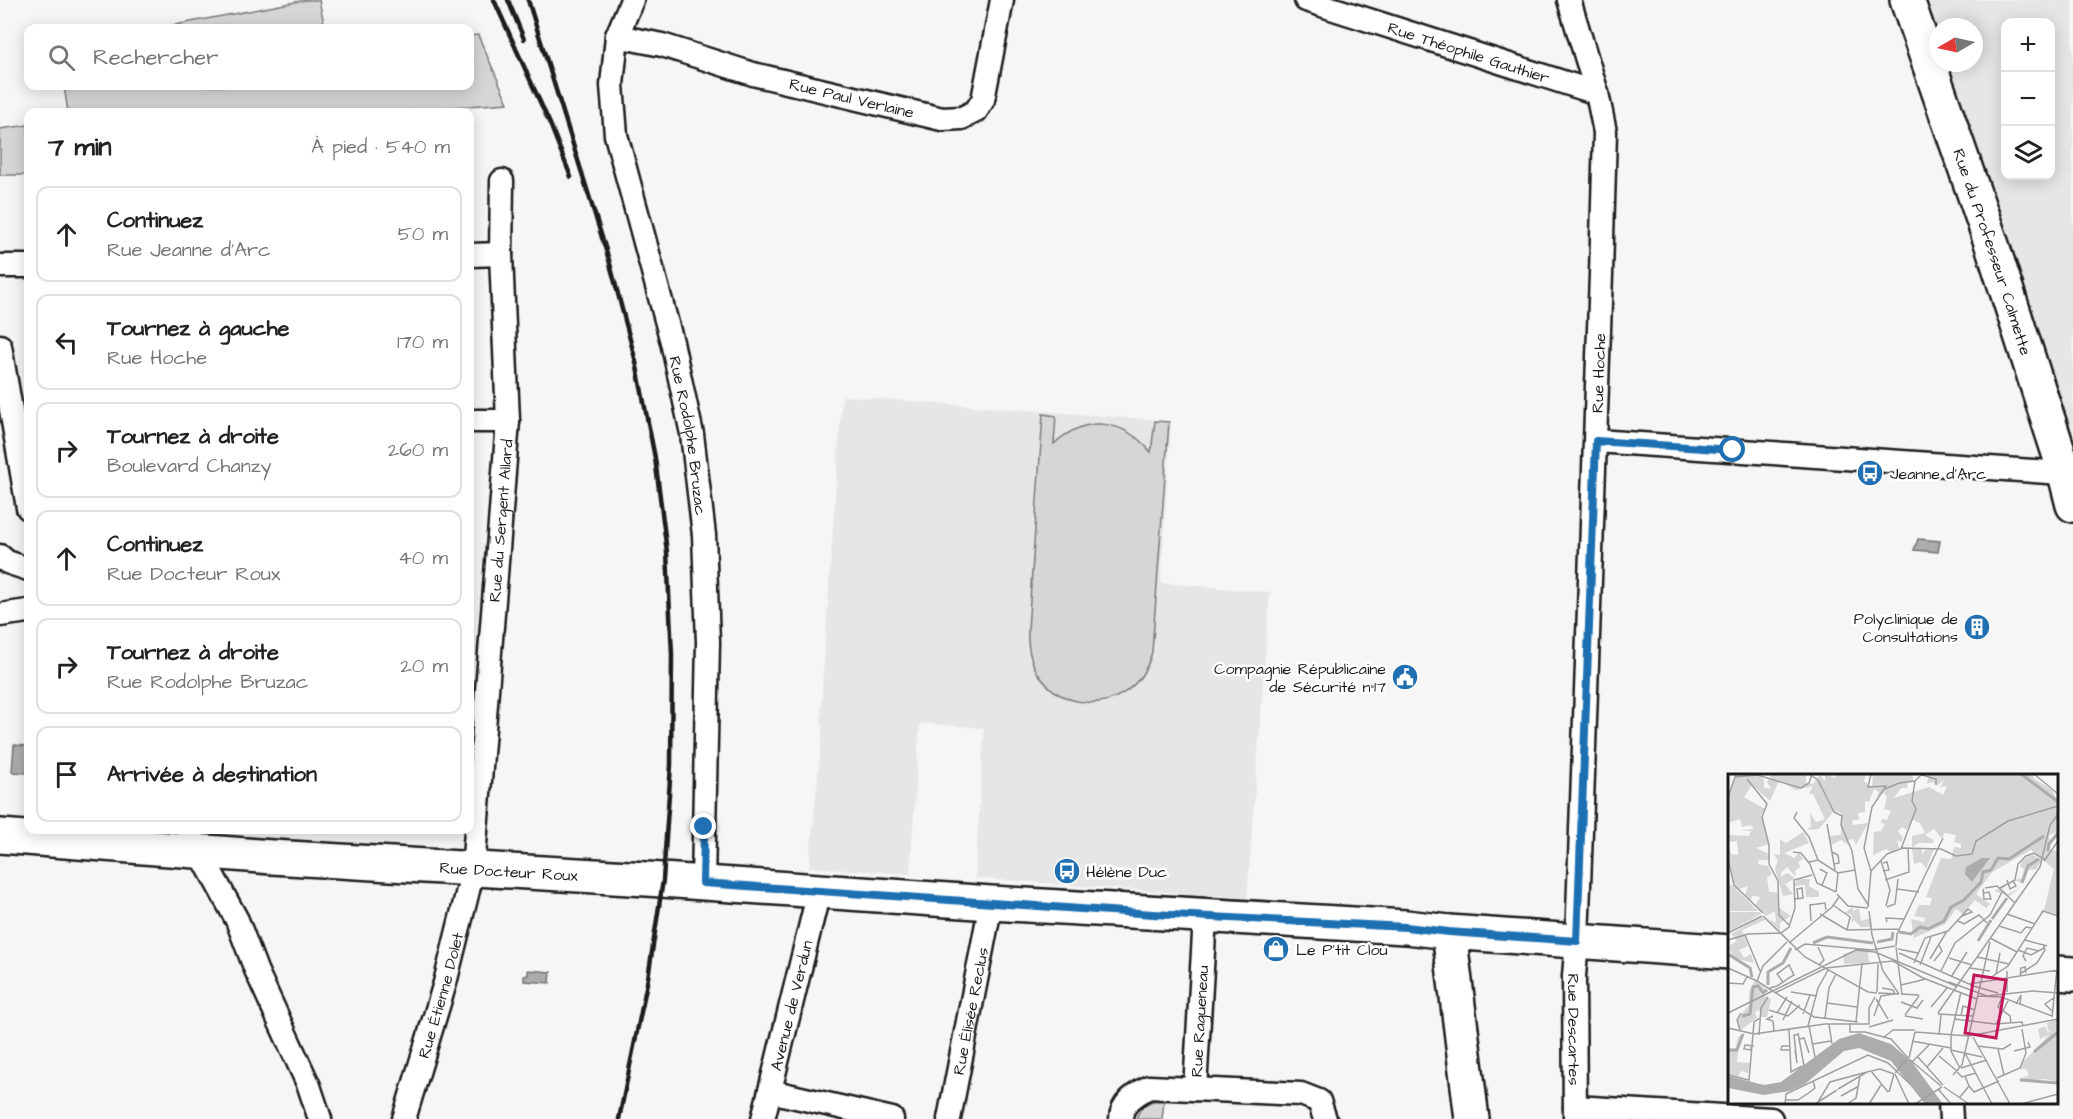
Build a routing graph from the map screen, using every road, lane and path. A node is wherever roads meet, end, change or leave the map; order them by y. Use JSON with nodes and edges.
{"nodes":[{"id":1,"x":632,"y":0,"type":"edge"},
{"id":2,"x":1002,"y":0,"type":"edge"},
{"id":3,"x":1306,"y":0,"type":"edge"},
{"id":4,"x":1569,"y":0,"type":"edge"},
{"id":5,"x":1907,"y":0,"type":"edge"},
{"id":6,"x":617,"y":36,"type":"junction"},
{"id":7,"x":1597,"y":93,"type":"junction"},
{"id":8,"x":502,"y":181,"type":"dead end"},
{"id":9,"x":501,"y":254,"type":"junction"},
{"id":10,"x":474,"y":255,"type":"edge"},
{"id":11,"x":0,"y":266,"type":"edge"},
{"id":12,"x":24,"y":266,"type":"edge"},
{"id":13,"x":0,"y":345,"type":"edge"},
{"id":14,"x":474,"y":421,"type":"edge"},
{"id":15,"x":508,"y":422,"type":"junction"},
{"id":16,"x":21,"y":426,"type":"edge"},
{"id":17,"x":1596,"y":441,"type":"junction"},
{"id":18,"x":24,"y":461,"type":"edge"},
{"id":19,"x":2063,"y":473,"type":"junction"},
{"id":20,"x":2073,"y":505,"type":"edge"},
{"id":21,"x":0,"y":556,"type":"edge"},
{"id":22,"x":24,"y":567,"type":"edge"},
{"id":23,"x":24,"y":612,"type":"edge"},
{"id":24,"x":0,"y":615,"type":"edge"},
{"id":25,"x":0,"y":836,"type":"edge"},
{"id":26,"x":194,"y":840,"type":"edge"},
{"id":27,"x":473,"y":870,"type":"junction"},
{"id":28,"x":703,"y":883,"type":"junction"},
{"id":29,"x":819,"y":891,"type":"junction"},
{"id":30,"x":991,"y":903,"type":"junction"},
{"id":31,"x":1205,"y":917,"type":"junction"},
{"id":32,"x":1449,"y":932,"type":"junction"},
{"id":33,"x":1577,"y":941,"type":"junction"},
{"id":34,"x":1728,"y":952,"type":"edge"},
{"id":35,"x":2058,"y":973,"type":"edge"},
{"id":36,"x":2073,"y":974,"type":"edge"},
{"id":37,"x":1195,"y":1089,"type":"junction"},
{"id":38,"x":770,"y":1091,"type":"junction"},
{"id":39,"x":1950,"y":1104,"type":"edge"},
{"id":40,"x":1575,"y":1113,"type":"edge"},
{"id":41,"x":320,"y":1119,"type":"edge"},
{"id":42,"x":404,"y":1119,"type":"edge"},
{"id":43,"x":763,"y":1119,"type":"edge"},
{"id":44,"x":892,"y":1119,"type":"edge"},
{"id":45,"x":949,"y":1119,"type":"edge"},
{"id":46,"x":1121,"y":1119,"type":"edge"},
{"id":47,"x":1325,"y":1119,"type":"edge"},
{"id":48,"x":1472,"y":1119,"type":"edge"},
{"id":49,"x":1771,"y":1119,"type":"edge"},
{"id":50,"x":1952,"y":1119,"type":"edge"}],
"edges":[{"from":1,"to":6,"type":"street","name":"Rue Rodolphe Bruzac"},
{"from":2,"to":6,"type":"street","name":"Rue Paul Verlaine"},
{"from":3,"to":7,"type":"street","name":"Rue Théophile Gauthier"},
{"from":4,"to":7,"type":"street","name":"Rue Hoche"},
{"from":5,"to":19,"type":"main road","name":"Rue du Professeur Calmette"},
{"from":6,"to":28,"type":"street","name":"Rue Rodolphe Bruzac"},
{"from":7,"to":17,"type":"street","name":"Rue Hoche"},
{"from":8,"to":9,"type":"street","name":"Rue du Sergent Allard"},
{"from":9,"to":10,"type":"street"},
{"from":9,"to":15,"type":"street","name":"Rue du Sergent Allard"},
{"from":11,"to":12,"type":"street"},
{"from":13,"to":16,"type":"street"},
{"from":14,"to":15,"type":"street"},
{"from":15,"to":27,"type":"street","name":"Rue du Sergent Allard"},
{"from":16,"to":18,"type":"street"},
{"from":17,"to":19,"type":"street"},
{"from":17,"to":33,"type":"street","name":"Rue Hoche"},
{"from":19,"to":20,"type":"main road","name":"Rue du Professeur Calmette"},
{"from":21,"to":22,"type":"street"},
{"from":23,"to":24,"type":"street"},
{"from":25,"to":26,"type":"main road","name":"Rue Docteur Roux"},
{"from":26,"to":27,"type":"main road","name":"Rue Docteur Roux"},
{"from":26,"to":41,"type":"street"},
{"from":27,"to":28,"type":"main road","name":"Rue Docteur Roux"},
{"from":27,"to":42,"type":"street","name":"Rue Étienne Dolet"},
{"from":28,"to":29,"type":"main road","name":"Rue Docteur Roux"},
{"from":29,"to":30,"type":"main road","name":"Rue Docteur Roux"},
{"from":29,"to":38,"type":"street","name":"Avenue de Verdun"},
{"from":30,"to":31,"type":"main road","name":"Rue Docteur Roux"},
{"from":30,"to":45,"type":"street","name":"Rue Élisée Reclus"},
{"from":31,"to":32,"type":"main road","name":"Rue Docteur Roux"},
{"from":31,"to":37,"type":"street","name":"Rue Ragueneau"},
{"from":32,"to":33,"type":"main road","name":"Rue Docteur Roux"},
{"from":32,"to":48,"type":"main road"},
{"from":33,"to":34,"type":"main road","name":"Rue Docteur Roux"},
{"from":33,"to":40,"type":"street","name":"Rue Descartes"},
{"from":35,"to":36,"type":"main road"},
{"from":37,"to":46,"type":"street"},
{"from":37,"to":47,"type":"street","name":"Rue Ragueneau"},
{"from":38,"to":43,"type":"street","name":"Avenue de Verdun"},
{"from":38,"to":44,"type":"street"},
{"from":39,"to":50,"type":"street"},
{"from":40,"to":49,"type":"street"}]}
